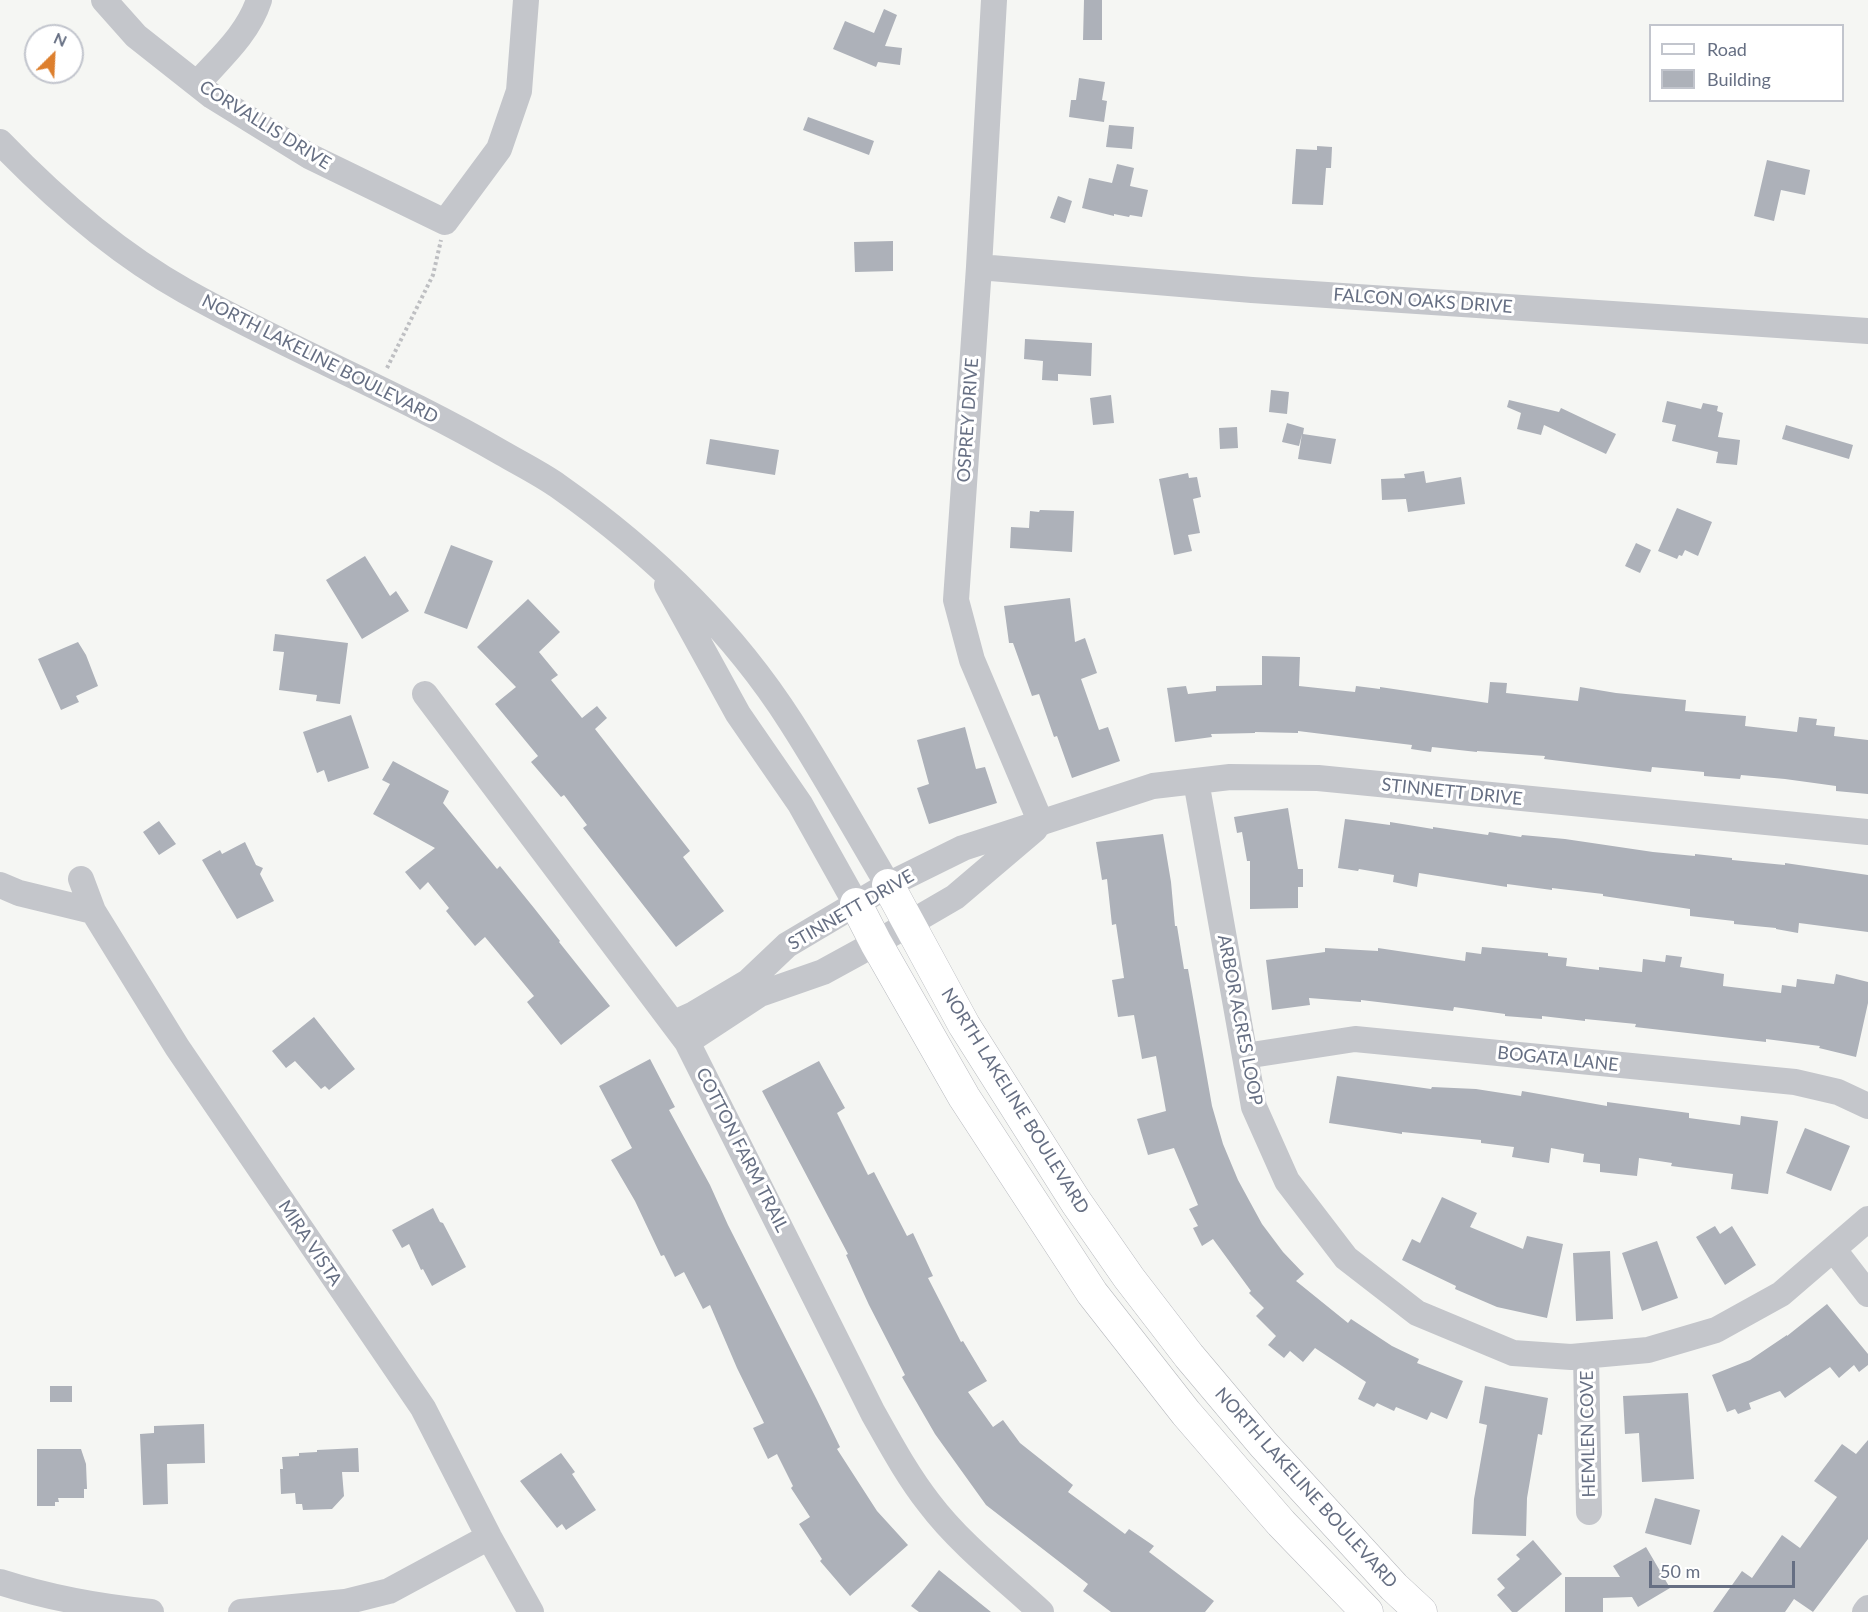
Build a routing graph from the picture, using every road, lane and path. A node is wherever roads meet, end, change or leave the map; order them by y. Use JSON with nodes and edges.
{"nodes":[{"id":1,"x":104,"y":0,"type":"edge"},
{"id":2,"x":259,"y":0,"type":"edge"},
{"id":3,"x":526,"y":0,"type":"edge"},
{"id":4,"x":994,"y":0,"type":"edge"},
{"id":5,"x":197,"y":84,"type":"junction"},
{"id":6,"x":0,"y":142,"type":"edge"},
{"id":7,"x":445,"y":222,"type":"junction"},
{"id":8,"x":979,"y":267,"type":"junction"},
{"id":9,"x":1868,"y":332,"type":"edge"},
{"id":10,"x":386,"y":369,"type":"dead end"},
{"id":11,"x":652,"y":559,"type":"junction"},
{"id":12,"x":425,"y":694,"type":"dead end"},
{"id":13,"x":1196,"y":782,"type":"junction"},
{"id":14,"x":1041,"y":823,"type":"junction"},
{"id":15,"x":1868,"y":832,"type":"edge"},
{"id":16,"x":81,"y":879,"type":"dead end"},
{"id":17,"x":0,"y":885,"type":"edge"},
{"id":18,"x":888,"y":885,"type":"junction"},
{"id":19,"x":856,"y":904,"type":"junction"},
{"id":20,"x":93,"y":911,"type":"junction"},
{"id":21,"x":908,"y":923,"type":"junction"},
{"id":22,"x":876,"y":943,"type":"junction"},
{"id":23,"x":681,"y":1033,"type":"junction"},
{"id":24,"x":1245,"y":1056,"type":"junction"},
{"id":25,"x":1868,"y":1106,"type":"edge"},
{"id":26,"x":1868,"y":1219,"type":"edge"},
{"id":27,"x":1834,"y":1250,"type":"junction"},
{"id":28,"x":1868,"y":1294,"type":"edge"},
{"id":29,"x":1586,"y":1356,"type":"junction"},
{"id":30,"x":1589,"y":1512,"type":"dead end"},
{"id":31,"x":489,"y":1537,"type":"junction"},
{"id":32,"x":0,"y":1582,"type":"edge"},
{"id":33,"x":1868,"y":1608,"type":"edge"},
{"id":34,"x":151,"y":1612,"type":"edge"},
{"id":35,"x":241,"y":1612,"type":"edge"},
{"id":36,"x":531,"y":1612,"type":"edge"},
{"id":37,"x":1041,"y":1612,"type":"edge"},
{"id":38,"x":1367,"y":1612,"type":"edge"},
{"id":39,"x":1421,"y":1612,"type":"edge"},
{"id":40,"x":1865,"y":1612,"type":"edge"}],
"edges":[{"from":1,"to":5,"type":"street","name":"CORVALLIS DRIVE"},
{"from":2,"to":5,"type":"street"},
{"from":3,"to":7,"type":"street"},
{"from":4,"to":8,"type":"street","name":"OSPREY DRIVE"},
{"from":5,"to":7,"type":"street","name":"CORVALLIS DRIVE"},
{"from":6,"to":11,"type":"street","name":"NORTH LAKELINE BOULEVARD"},
{"from":7,"to":10,"type":"path"},
{"from":8,"to":9,"type":"street","name":"FALCON OAKS DRIVE"},
{"from":8,"to":14,"type":"street","name":"OSPREY DRIVE"},
{"from":11,"to":18,"type":"street","name":"NORTH LAKELINE BOULEVARD"},
{"from":11,"to":19,"type":"street","name":"NORTH LAKELINE BOULEVARD"},
{"from":12,"to":23,"type":"street","name":"COTTON FARM TRAIL"},
{"from":13,"to":14,"type":"street","name":"STINNETT DRIVE"},
{"from":13,"to":15,"type":"street","name":"STINNETT DRIVE"},
{"from":13,"to":24,"type":"street","name":"ARBOR ACRES LOOP"},
{"from":14,"to":18,"type":"street","name":"STINNETT DRIVE"},
{"from":14,"to":21,"type":"street","name":"STINNETT DRIVE"},
{"from":16,"to":20,"type":"street","name":"MIRA VISTA"},
{"from":17,"to":20,"type":"street"},
{"from":18,"to":19,"type":"street","name":"STINNETT DRIVE"},
{"from":18,"to":21,"type":"main road","name":"NORTH LAKELINE BOULEVARD"},
{"from":19,"to":22,"type":"main road","name":"NORTH LAKELINE BOULEVARD"},
{"from":19,"to":23,"type":"street","name":"STINNETT DRIVE"},
{"from":20,"to":31,"type":"street","name":"MIRA VISTA"},
{"from":21,"to":22,"type":"street","name":"STINNETT DRIVE"},
{"from":21,"to":39,"type":"main road","name":"NORTH LAKELINE BOULEVARD"},
{"from":22,"to":23,"type":"street","name":"STINNETT DRIVE"},
{"from":22,"to":38,"type":"main road","name":"NORTH LAKELINE BOULEVARD"},
{"from":23,"to":37,"type":"street","name":"COTTON FARM TRAIL"},
{"from":24,"to":25,"type":"street","name":"BOGATA LANE"},
{"from":24,"to":29,"type":"street","name":"ARBOR ACRES LOOP"},
{"from":26,"to":27,"type":"street","name":"ARBOR ACRES LOOP"},
{"from":27,"to":28,"type":"street"},
{"from":27,"to":29,"type":"street","name":"ARBOR ACRES LOOP"},
{"from":29,"to":30,"type":"street","name":"HEMLEN COVE"},
{"from":31,"to":35,"type":"street"},
{"from":31,"to":36,"type":"street","name":"MIRA VISTA"},
{"from":32,"to":34,"type":"street"},
{"from":33,"to":40,"type":"street"}]}
